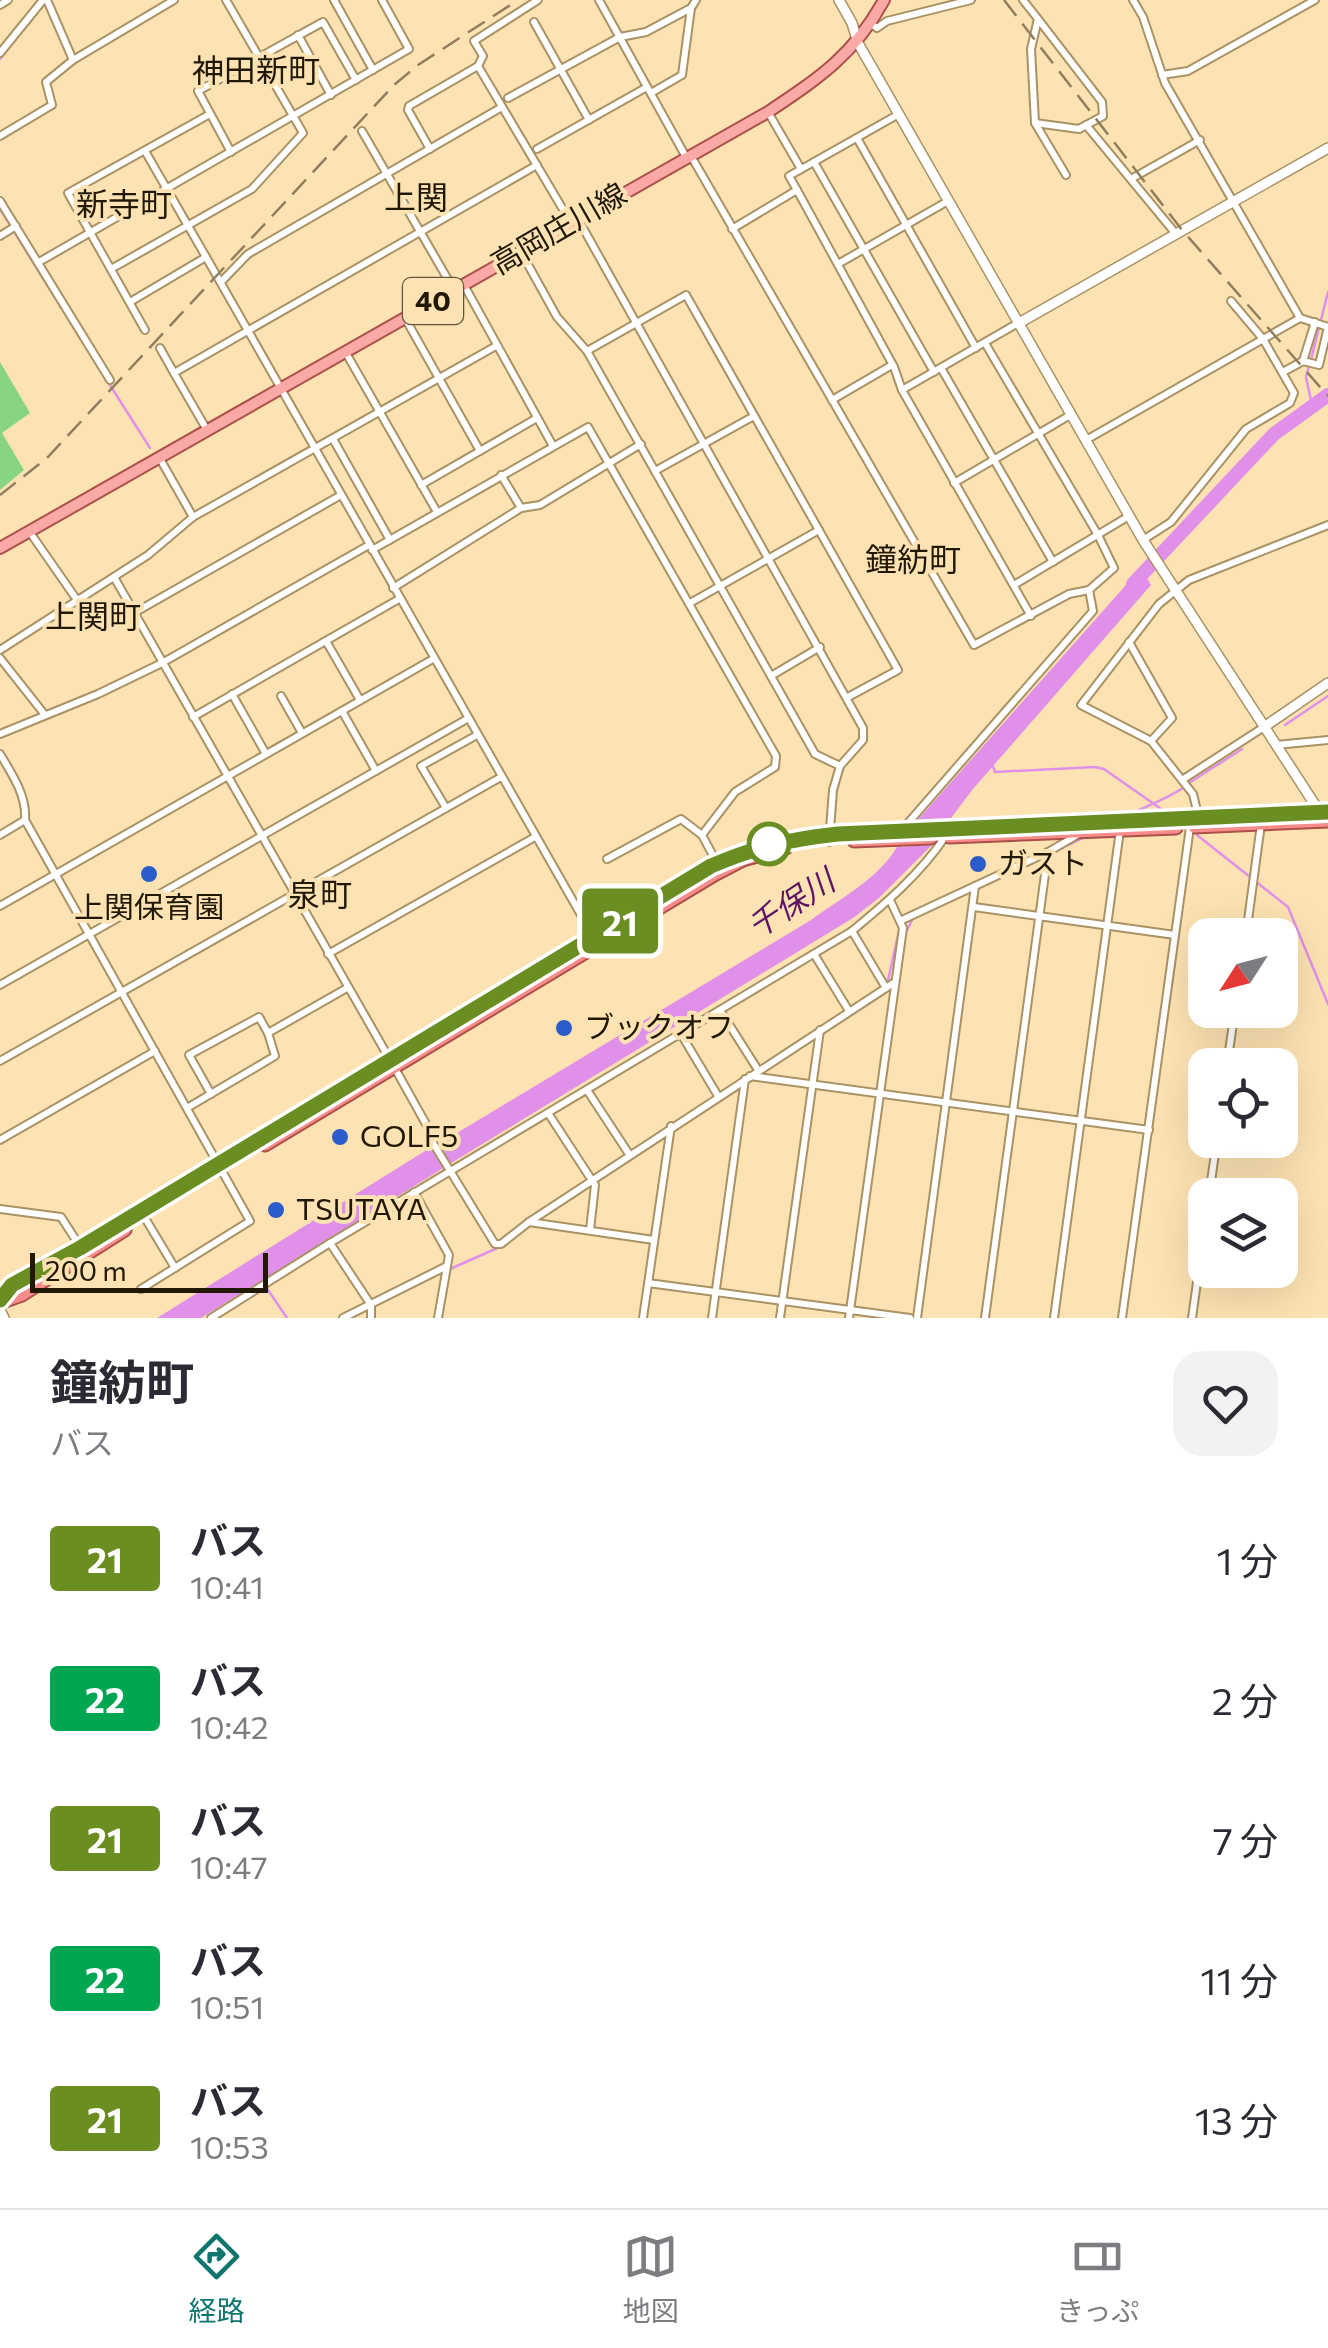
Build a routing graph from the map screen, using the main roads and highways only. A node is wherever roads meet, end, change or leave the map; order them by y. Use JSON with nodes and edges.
{"nodes":[{"id":1,"x":884,"y":0,"type":"edge"},
{"id":2,"x":0,"y":548,"type":"edge"},
{"id":3,"x":1326,"y":819,"type":"edge"},
{"id":4,"x":1195,"y":823,"type":"junction"},
{"id":5,"x":943,"y":834,"type":"junction"},
{"id":6,"x":719,"y":867,"type":"junction"},
{"id":7,"x":392,"y":1064,"type":"junction"},
{"id":8,"x":143,"y":1214,"type":"junction"},
{"id":9,"x":0,"y":1305,"type":"edge"}],
"edges":[{"from":1,"to":2,"type":"main road","name":"高岡庄川線","number":"40"},
{"from":3,"to":4,"type":"highway"},
{"from":3,"to":4,"type":"highway"},
{"from":4,"to":5,"type":"highway"},
{"from":4,"to":5,"type":"highway"},
{"from":5,"to":6,"type":"highway"},
{"from":6,"to":7,"type":"highway"},
{"from":6,"to":7,"type":"highway"},
{"from":7,"to":8,"type":"highway"},
{"from":8,"to":9,"type":"highway"},
{"from":8,"to":9,"type":"highway"}]}
